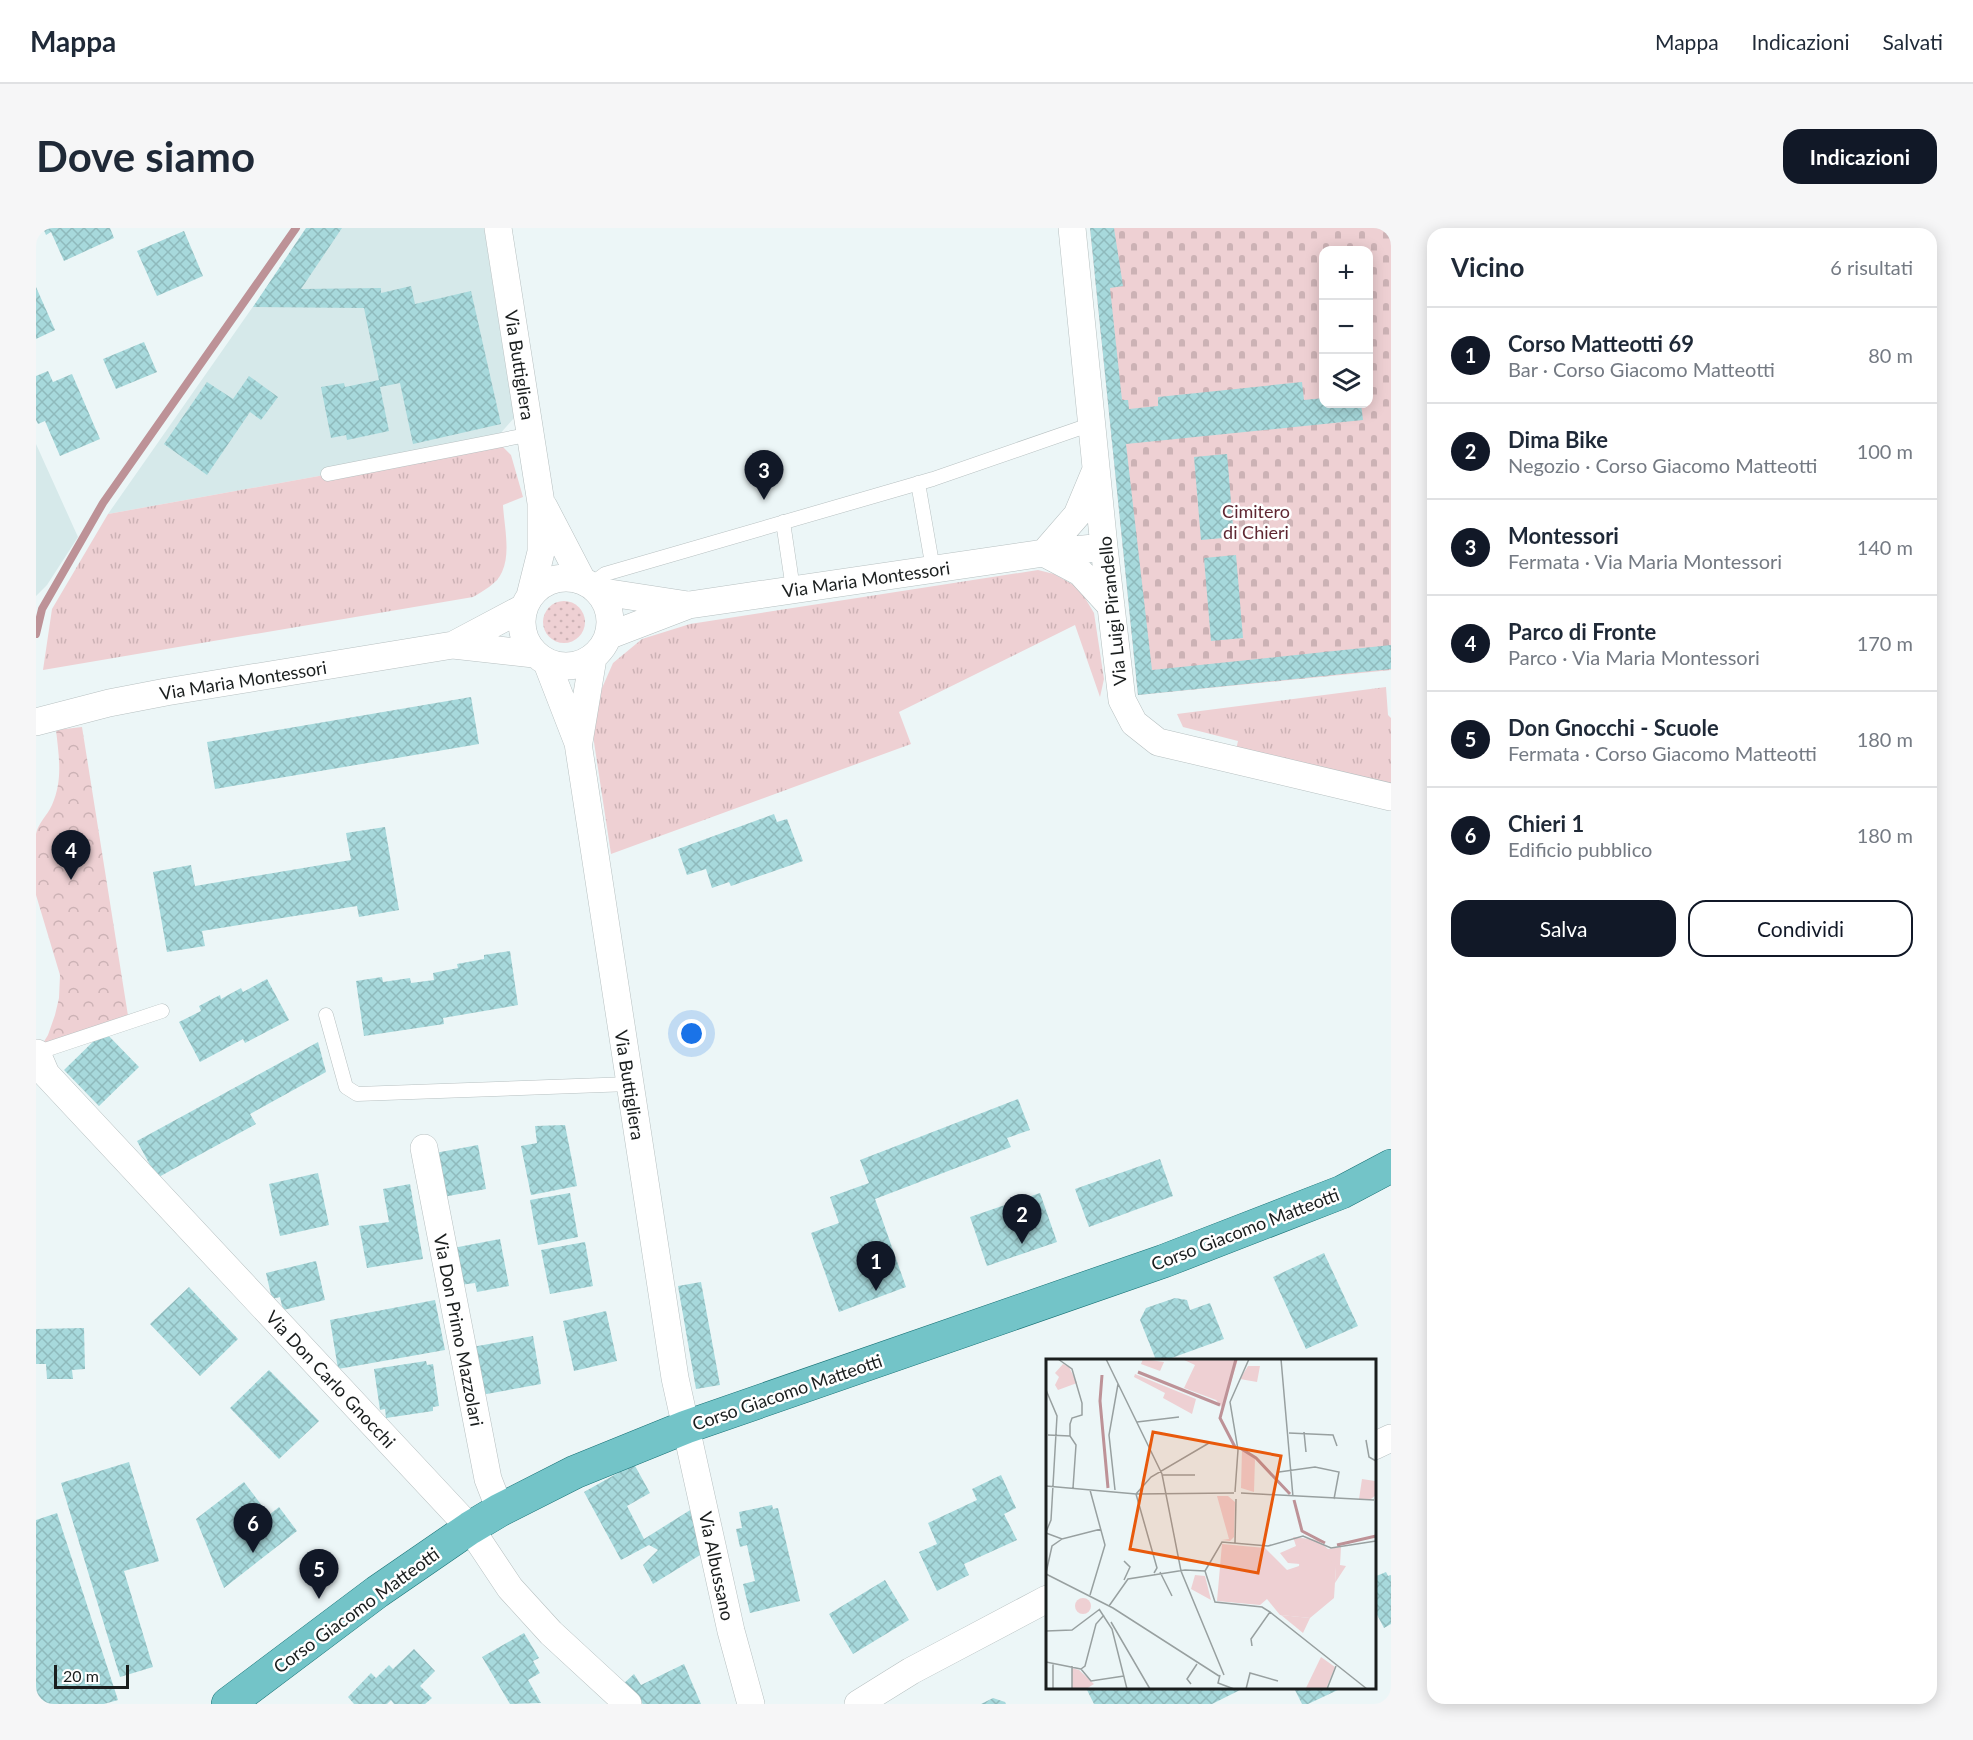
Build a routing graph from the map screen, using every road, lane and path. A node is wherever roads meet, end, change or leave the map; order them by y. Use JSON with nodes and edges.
{"nodes":[{"id":1,"x":498,"y":228,"type":"edge"},
{"id":2,"x":1072,"y":228,"type":"edge"},
{"id":3,"x":1092,"y":424,"type":"junction"},
{"id":4,"x":532,"y":435,"type":"junction"},
{"id":5,"x":1097,"y":468,"type":"junction"},
{"id":6,"x":328,"y":474,"type":"dead end"},
{"id":7,"x":918,"y":483,"type":"junction"},
{"id":8,"x":542,"y":502,"type":"junction"},
{"id":9,"x":783,"y":522,"type":"junction"},
{"id":10,"x":1104,"y":547,"type":"junction"},
{"id":11,"x":1044,"y":553,"type":"junction"},
{"id":12,"x":933,"y":569,"type":"junction"},
{"id":13,"x":590,"y":585,"type":"junction"},
{"id":14,"x":793,"y":589,"type":"junction"},
{"id":15,"x":527,"y":602,"type":"junction"},
{"id":16,"x":689,"y":605,"type":"junction"},
{"id":17,"x":1111,"y":606,"type":"junction"},
{"id":18,"x":608,"y":636,"type":"junction"},
{"id":19,"x":453,"y":645,"type":"junction"},
{"id":20,"x":541,"y":658,"type":"junction"},
{"id":21,"x":593,"y":658,"type":"junction"},
{"id":22,"x":44,"y":720,"type":"edge"},
{"id":23,"x":578,"y":743,"type":"junction"},
{"id":24,"x":1391,"y":797,"type":"edge"},
{"id":25,"x":162,"y":1011,"type":"dead end"},
{"id":26,"x":326,"y":1015,"type":"dead end"},
{"id":27,"x":36,"y":1053,"type":"edge"},
{"id":28,"x":630,"y":1084,"type":"junction"},
{"id":29,"x":424,"y":1148,"type":"dead end"},
{"id":30,"x":1391,"y":1166,"type":"edge"},
{"id":31,"x":686,"y":1427,"type":"junction"},
{"id":32,"x":1391,"y":1438,"type":"edge"},
{"id":33,"x":1376,"y":1445,"type":"edge"},
{"id":34,"x":500,"y":1510,"type":"junction"},
{"id":35,"x":470,"y":1528,"type":"junction"},
{"id":36,"x":1046,"y":1600,"type":"edge"},
{"id":37,"x":228,"y":1704,"type":"edge"},
{"id":38,"x":628,"y":1704,"type":"edge"},
{"id":39,"x":751,"y":1704,"type":"edge"},
{"id":40,"x":858,"y":1704,"type":"edge"}],
"edges":[{"from":1,"to":4,"type":"street","name":"Via Buttigliera"},
{"from":2,"to":3,"type":"street","name":"Via Luigi Pirandello"},
{"from":3,"to":5,"type":"street","name":"Via Luigi Pirandello"},
{"from":3,"to":7,"type":"lane"},
{"from":4,"to":6,"type":"lane"},
{"from":4,"to":8,"type":"street","name":"Via Buttigliera"},
{"from":5,"to":10,"type":"street","name":"Via Luigi Pirandello"},
{"from":5,"to":11,"type":"street"},
{"from":7,"to":9,"type":"lane"},
{"from":7,"to":12,"type":"lane"},
{"from":8,"to":13,"type":"street","name":"Via Buttigliera"},
{"from":8,"to":15,"type":"street","name":"Via Buttigliera"},
{"from":9,"to":13,"type":"lane"},
{"from":9,"to":14,"type":"lane"},
{"from":10,"to":11,"type":"street","name":"Via Maria Montessori"},
{"from":10,"to":17,"type":"street","name":"Via Luigi Pirandello"},
{"from":11,"to":12,"type":"street","name":"Via Maria Montessori"},
{"from":11,"to":17,"type":"street"},
{"from":12,"to":14,"type":"street","name":"Via Maria Montessori"},
{"from":13,"to":15,"type":"street"},
{"from":13,"to":16,"type":"street","name":"Via Maria Montessori"},
{"from":13,"to":18,"type":"street"},
{"from":14,"to":16,"type":"street","name":"Via Maria Montessori"},
{"from":15,"to":19,"type":"street","name":"Via Maria Montessori"},
{"from":15,"to":20,"type":"street"},
{"from":16,"to":18,"type":"street","name":"Via Maria Montessori"},
{"from":17,"to":24,"type":"street","name":"Via Luigi Pirandello"},
{"from":18,"to":21,"type":"street"},
{"from":19,"to":20,"type":"street","name":"Via Maria Montessori"},
{"from":19,"to":22,"type":"street","name":"Via Maria Montessori"},
{"from":20,"to":21,"type":"street"},
{"from":20,"to":23,"type":"street","name":"Via Buttigliera"},
{"from":21,"to":23,"type":"street","name":"Via Buttigliera"},
{"from":23,"to":28,"type":"street","name":"Via Buttigliera"},
{"from":25,"to":27,"type":"lane"},
{"from":26,"to":28,"type":"lane"},
{"from":27,"to":35,"type":"street","name":"Via Don Carlo Gnocchi"},
{"from":28,"to":31,"type":"street","name":"Via Buttigliera"},
{"from":29,"to":34,"type":"street","name":"Via Don Primo Mazzolari"},
{"from":30,"to":31,"type":"main road","name":"Corso Giacomo Matteotti"},
{"from":31,"to":34,"type":"main road","name":"Corso Giacomo Matteotti"},
{"from":31,"to":39,"type":"street","name":"Via Albussano"},
{"from":32,"to":33,"type":"street"},
{"from":34,"to":35,"type":"main road","name":"Corso Giacomo Matteotti"},
{"from":35,"to":37,"type":"main road","name":"Corso Giacomo Matteotti"},
{"from":35,"to":38,"type":"street","name":"Via Don Carlo Gnocchi"},
{"from":36,"to":40,"type":"street"}]}
